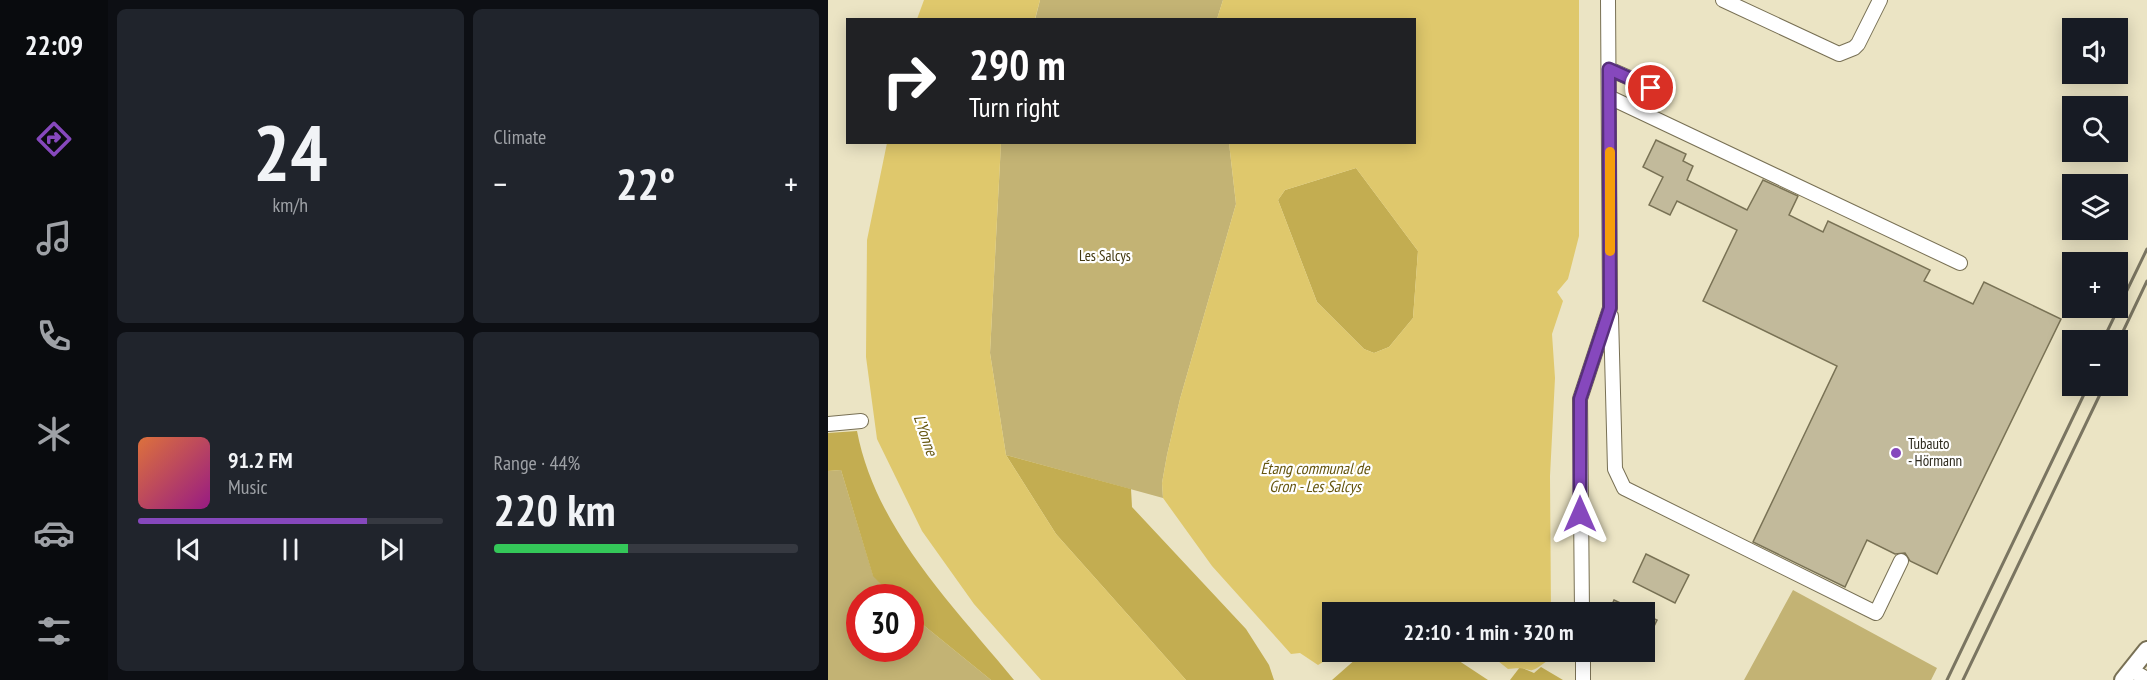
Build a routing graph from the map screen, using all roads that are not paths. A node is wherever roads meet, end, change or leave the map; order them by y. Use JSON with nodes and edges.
{"nodes":[{"id":1,"x":1608,"y":0,"type":"edge"},
{"id":2,"x":1724,"y":0,"type":"edge"},
{"id":3,"x":1880,"y":0,"type":"edge"},
{"id":4,"x":1609,"y":69,"type":"junction"},
{"id":5,"x":1666,"y":94,"type":"dead end"},
{"id":6,"x":1609,"y":98,"type":"junction"},
{"id":7,"x":1960,"y":263,"type":"dead end"},
{"id":8,"x":1610,"y":308,"type":"junction"},
{"id":9,"x":861,"y":421,"type":"dead end"},
{"id":10,"x":828,"y":424,"type":"edge"},
{"id":11,"x":1901,"y":561,"type":"dead end"},
{"id":12,"x":1582,"y":602,"type":"edge"},
{"id":13,"x":2147,"y":650,"type":"edge"},
{"id":14,"x":1582,"y":662,"type":"edge"},
{"id":15,"x":2127,"y":675,"type":"edge"},
{"id":16,"x":2147,"y":679,"type":"edge"},
{"id":17,"x":1583,"y":680,"type":"edge"}],
"edges":[{"from":1,"to":4,"type":"street"},
{"from":2,"to":3,"type":"street"},
{"from":4,"to":5,"type":"street"},
{"from":4,"to":6,"type":"street"},
{"from":6,"to":7,"type":"street"},
{"from":6,"to":8,"type":"street"},
{"from":8,"to":11,"type":"street"},
{"from":8,"to":12,"type":"street"},
{"from":9,"to":10,"type":"street"},
{"from":13,"to":15,"type":"main road"},
{"from":14,"to":17,"type":"street"},
{"from":15,"to":16,"type":"street"}]}
